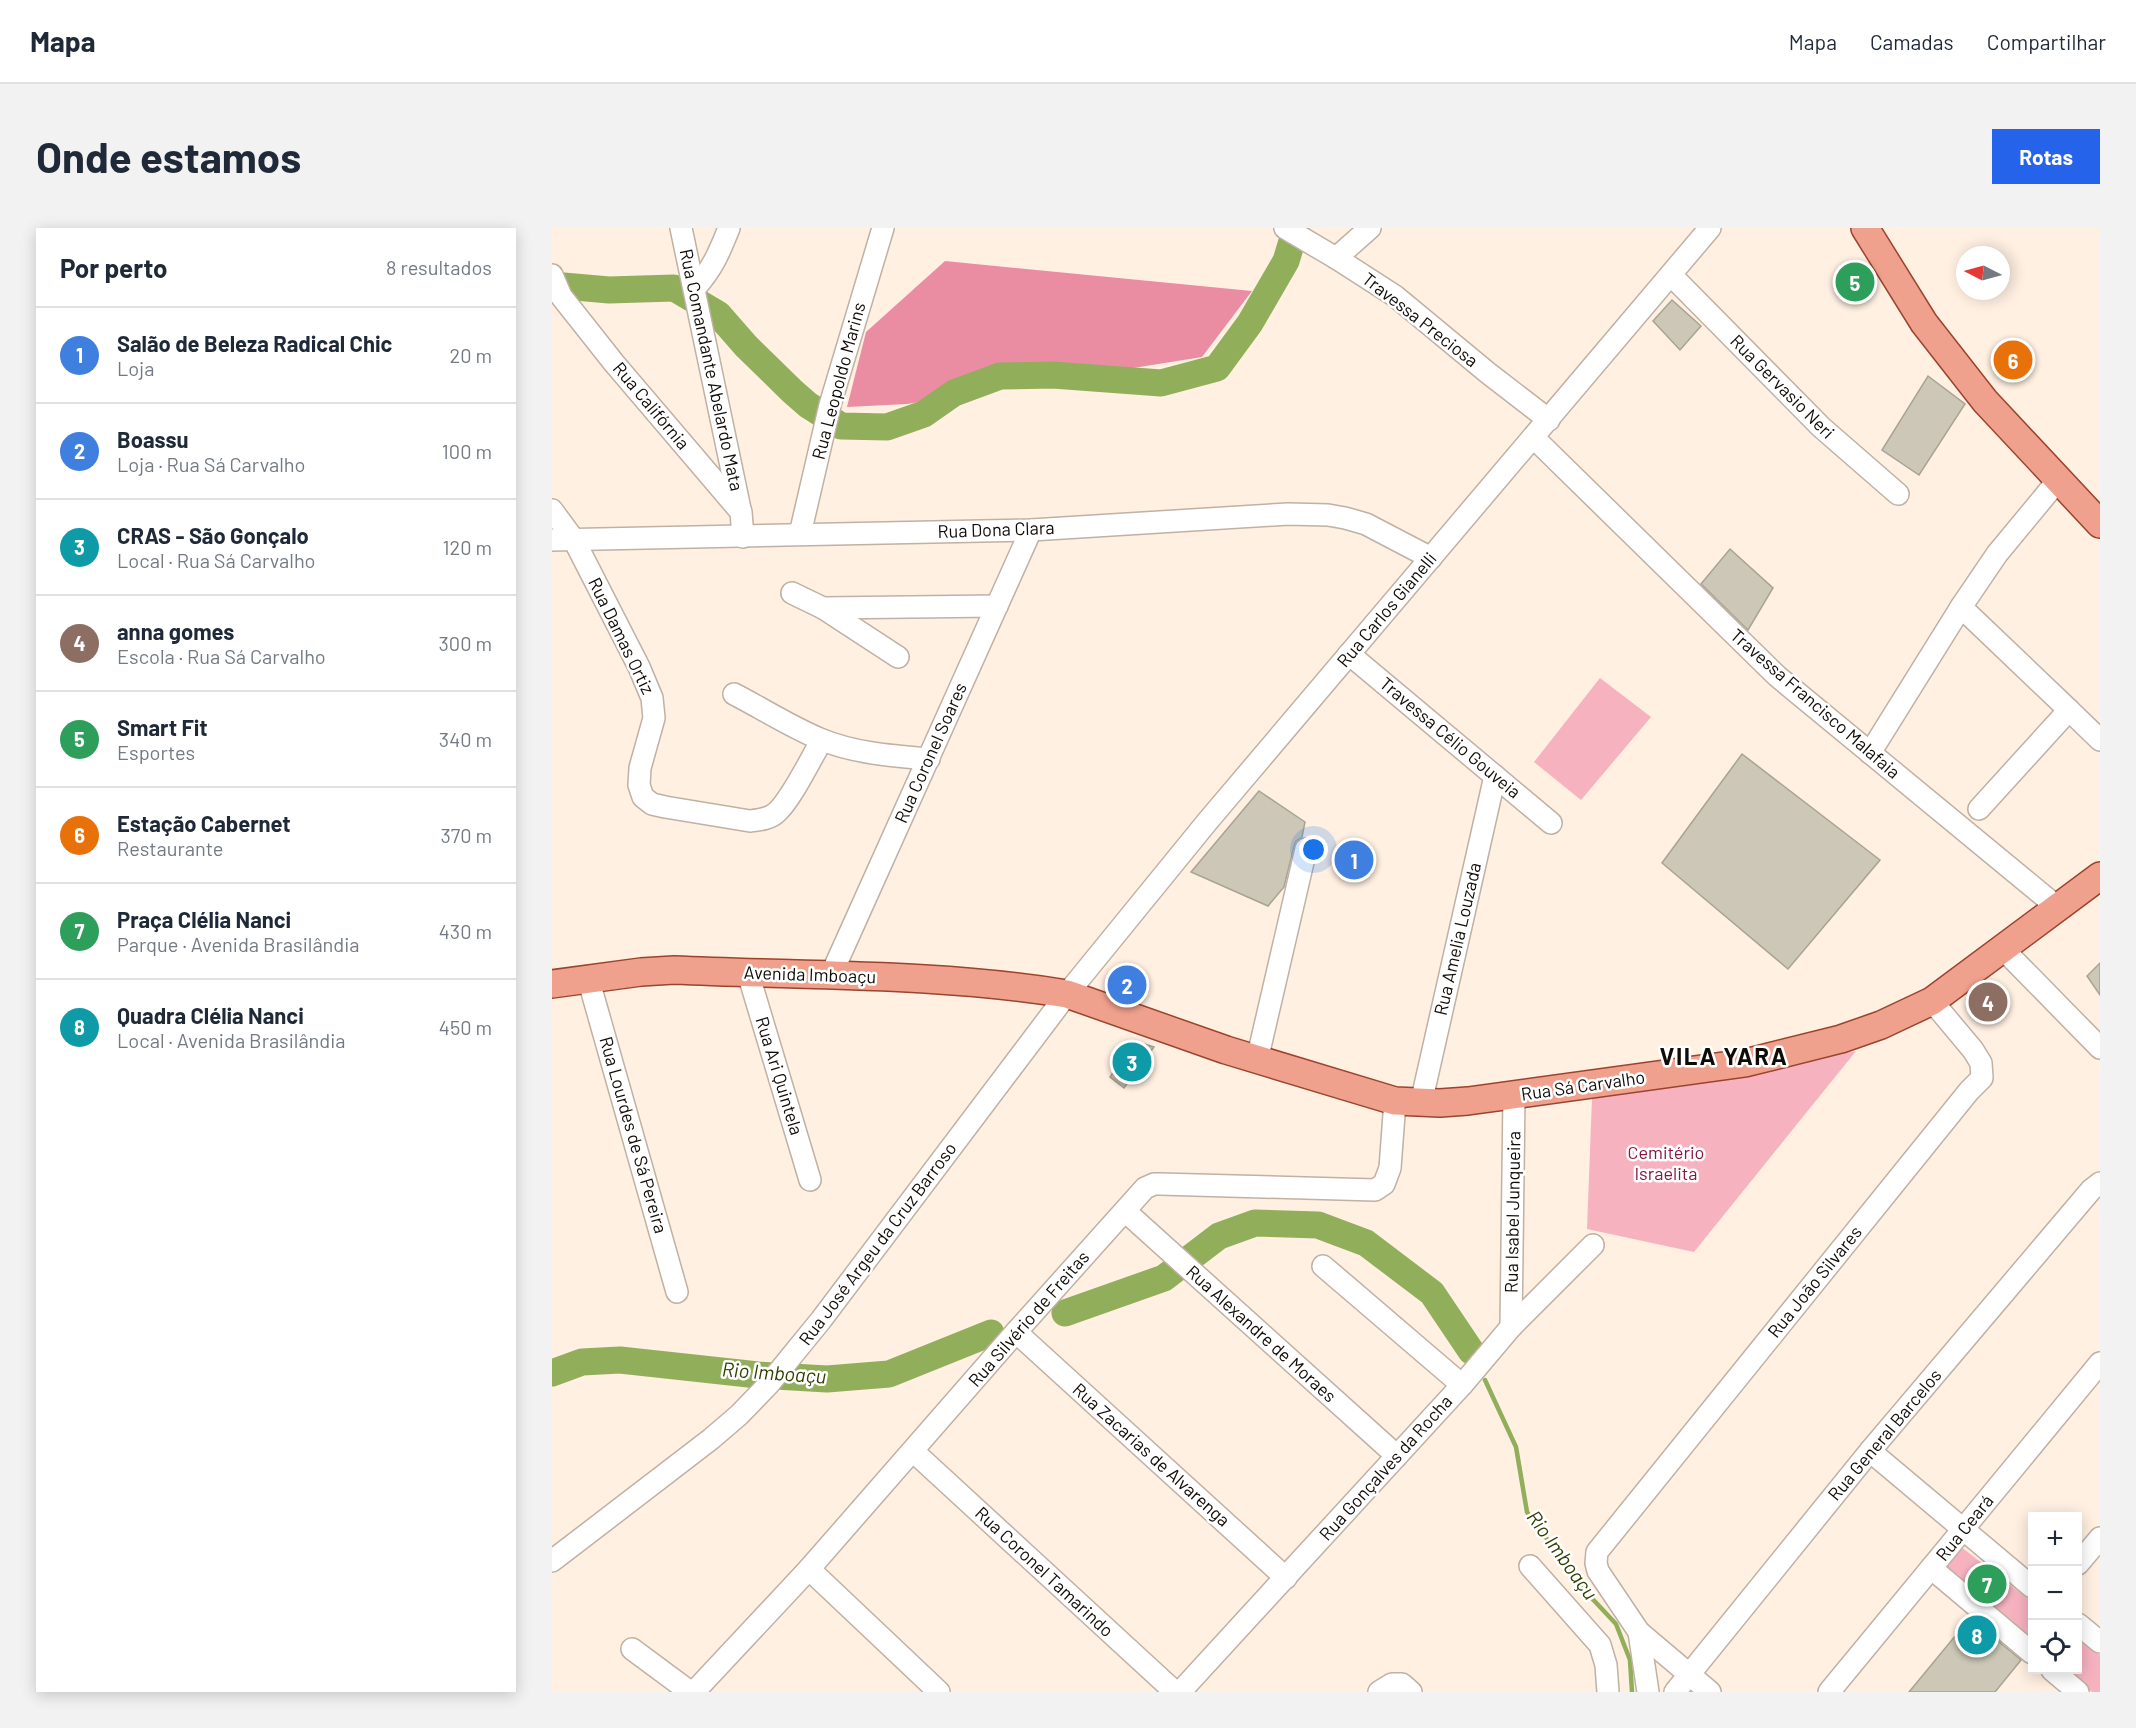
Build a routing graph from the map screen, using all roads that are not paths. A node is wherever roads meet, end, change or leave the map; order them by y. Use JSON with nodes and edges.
{"nodes":[{"id":1,"x":681,"y":228,"type":"edge"},
{"id":2,"x":729,"y":228,"type":"edge"},
{"id":3,"x":883,"y":228,"type":"edge"},
{"id":4,"x":1285,"y":228,"type":"edge"},
{"id":5,"x":1370,"y":228,"type":"edge"},
{"id":6,"x":1710,"y":228,"type":"edge"},
{"id":7,"x":1865,"y":228,"type":"edge"},
{"id":8,"x":1328,"y":253,"type":"junction"},
{"id":9,"x":1671,"y":275,"type":"junction"},
{"id":10,"x":556,"y":283,"type":"edge"},
{"id":11,"x":696,"y":296,"type":"junction"},
{"id":12,"x":1549,"y":420,"type":"junction"},
{"id":13,"x":1534,"y":438,"type":"junction"},
{"id":14,"x":2059,"y":478,"type":"junction"},
{"id":15,"x":1898,"y":494,"type":"dead end"},
{"id":16,"x":552,"y":510,"type":"edge"},
{"id":17,"x":741,"y":512,"type":"junction"},
{"id":18,"x":2100,"y":524,"type":"edge"},
{"id":19,"x":1031,"y":530,"type":"junction"},
{"id":20,"x":800,"y":534,"type":"junction"},
{"id":21,"x":744,"y":537,"type":"junction"},
{"id":22,"x":552,"y":540,"type":"edge"},
{"id":23,"x":574,"y":540,"type":"junction"},
{"id":24,"x":1431,"y":558,"type":"junction"},
{"id":25,"x":792,"y":593,"type":"dead end"},
{"id":26,"x":997,"y":606,"type":"junction"},
{"id":27,"x":1961,"y":607,"type":"junction"},
{"id":28,"x":823,"y":608,"type":"junction"},
{"id":29,"x":1349,"y":654,"type":"junction"},
{"id":30,"x":898,"y":657,"type":"dead end"},
{"id":31,"x":734,"y":694,"type":"dead end"},
{"id":32,"x":2069,"y":710,"type":"junction"},
{"id":33,"x":822,"y":740,"type":"junction"},
{"id":34,"x":2100,"y":740,"type":"edge"},
{"id":35,"x":1870,"y":753,"type":"junction"},
{"id":36,"x":929,"y":759,"type":"junction"},
{"id":37,"x":1495,"y":776,"type":"junction"},
{"id":38,"x":1979,"y":809,"type":"dead end"},
{"id":39,"x":1551,"y":823,"type":"dead end"},
{"id":40,"x":1306,"y":849,"type":"dead end"},
{"id":41,"x":2100,"y":876,"type":"edge"},
{"id":42,"x":2056,"y":906,"type":"junction"},
{"id":43,"x":2002,"y":948,"type":"junction"},
{"id":44,"x":748,"y":973,"type":"junction"},
{"id":45,"x":831,"y":975,"type":"junction"},
{"id":46,"x":588,"y":978,"type":"junction"},
{"id":47,"x":552,"y":984,"type":"edge"},
{"id":48,"x":1067,"y":994,"type":"junction"},
{"id":49,"x":1932,"y":1001,"type":"junction"},
{"id":50,"x":2100,"y":1047,"type":"edge"},
{"id":51,"x":1257,"y":1060,"type":"junction"},
{"id":52,"x":1514,"y":1096,"type":"junction"},
{"id":53,"x":1408,"y":1102,"type":"junction"},
{"id":54,"x":810,"y":1180,"type":"dead end"},
{"id":55,"x":2097,"y":1191,"type":"edge"},
{"id":56,"x":1125,"y":1211,"type":"junction"},
{"id":57,"x":1593,"y":1245,"type":"dead end"},
{"id":58,"x":1323,"y":1266,"type":"dead end"},
{"id":59,"x":677,"y":1292,"type":"dead end"},
{"id":60,"x":1511,"y":1327,"type":"junction"},
{"id":61,"x":1016,"y":1332,"type":"junction"},
{"id":62,"x":2100,"y":1363,"type":"edge"},
{"id":63,"x":1462,"y":1385,"type":"junction"},
{"id":64,"x":1870,"y":1451,"type":"junction"},
{"id":65,"x":914,"y":1452,"type":"junction"},
{"id":66,"x":1397,"y":1456,"type":"junction"},
{"id":67,"x":1964,"y":1529,"type":"junction"},
{"id":68,"x":2100,"y":1538,"type":"edge"},
{"id":69,"x":2082,"y":1559,"type":"edge"},
{"id":70,"x":552,"y":1561,"type":"edge"},
{"id":71,"x":1530,"y":1566,"type":"dead end"},
{"id":72,"x":1931,"y":1568,"type":"junction"},
{"id":73,"x":809,"y":1569,"type":"junction"},
{"id":74,"x":1286,"y":1578,"type":"junction"},
{"id":75,"x":2028,"y":1584,"type":"edge"},
{"id":76,"x":2082,"y":1627,"type":"edge"},
{"id":77,"x":1638,"y":1632,"type":"junction"},
{"id":78,"x":2100,"y":1642,"type":"edge"},
{"id":79,"x":632,"y":1649,"type":"dead end"},
{"id":80,"x":2028,"y":1650,"type":"edge"},
{"id":81,"x":2057,"y":1674,"type":"edge"},
{"id":82,"x":1688,"y":1675,"type":"junction"},
{"id":83,"x":690,"y":1692,"type":"edge"},
{"id":84,"x":694,"y":1692,"type":"edge"},
{"id":85,"x":939,"y":1692,"type":"edge"},
{"id":86,"x":1177,"y":1692,"type":"edge"},
{"id":87,"x":1608,"y":1692,"type":"edge"},
{"id":88,"x":1648,"y":1692,"type":"edge"},
{"id":89,"x":1675,"y":1692,"type":"edge"},
{"id":90,"x":1710,"y":1692,"type":"edge"},
{"id":91,"x":1829,"y":1692,"type":"edge"},
{"id":92,"x":2079,"y":1692,"type":"edge"}],
"edges":[{"from":1,"to":11,"type":"street","name":"Rua Comandante Abelardo Mata"},
{"from":2,"to":11,"type":"street"},
{"from":3,"to":20,"type":"street","name":"Rua Leopoldo Marins"},
{"from":4,"to":8,"type":"street","name":"Travessa Preciosa"},
{"from":5,"to":8,"type":"street"},
{"from":6,"to":9,"type":"street","name":"Rua Carlos Gianelli"},
{"from":7,"to":14,"type":"main road"},
{"from":8,"to":12,"type":"street","name":"Travessa Preciosa"},
{"from":9,"to":12,"type":"street","name":"Rua Carlos Gianelli"},
{"from":9,"to":15,"type":"street","name":"Rua Gervasio Neri"},
{"from":10,"to":17,"type":"street","name":"Rua Califórnia"},
{"from":11,"to":17,"type":"street","name":"Rua Comandante Abelardo Mata"},
{"from":12,"to":13,"type":"street","name":"Rua Carlos Gianelli"},
{"from":13,"to":24,"type":"street","name":"Rua Carlos Gianelli"},
{"from":13,"to":35,"type":"street","name":"Travessa Francisco Malafaia"},
{"from":14,"to":18,"type":"main road"},
{"from":14,"to":27,"type":"street"},
{"from":16,"to":23,"type":"street","name":"Rua Damas Ortiz"},
{"from":17,"to":21,"type":"street"},
{"from":19,"to":20,"type":"street","name":"Rua Dona Clara"},
{"from":19,"to":24,"type":"street","name":"Rua Dona Clara"},
{"from":19,"to":26,"type":"street","name":"Rua Coronel Soares"},
{"from":20,"to":21,"type":"street","name":"Rua Dona Clara"},
{"from":21,"to":23,"type":"street","name":"Rua Dona Clara"},
{"from":22,"to":23,"type":"street","name":"Rua Dona Clara"},
{"from":23,"to":33,"type":"street","name":"Rua Damas Ortiz"},
{"from":24,"to":29,"type":"street","name":"Rua Carlos Gianelli"},
{"from":25,"to":28,"type":"street"},
{"from":26,"to":28,"type":"street"},
{"from":26,"to":36,"type":"street","name":"Rua Coronel Soares"},
{"from":27,"to":32,"type":"street"},
{"from":27,"to":35,"type":"street"},
{"from":28,"to":30,"type":"street"},
{"from":29,"to":37,"type":"street","name":"Travessa Célio Gouveia"},
{"from":29,"to":48,"type":"street","name":"Rua Carlos Gianelli"},
{"from":31,"to":33,"type":"street"},
{"from":32,"to":34,"type":"street"},
{"from":32,"to":38,"type":"street"},
{"from":33,"to":36,"type":"street"},
{"from":35,"to":42,"type":"street","name":"Travessa Francisco Malafaia"},
{"from":36,"to":45,"type":"street","name":"Rua Coronel Soares"},
{"from":37,"to":39,"type":"street","name":"Travessa Célio Gouveia"},
{"from":37,"to":53,"type":"street","name":"Rua Amelia Louzada"},
{"from":40,"to":51,"type":"street"},
{"from":41,"to":42,"type":"main road","name":"Rua Sá Carvalho"},
{"from":42,"to":43,"type":"main road","name":"Rua Sá Carvalho"},
{"from":43,"to":49,"type":"main road","name":"Rua Sá Carvalho"},
{"from":43,"to":50,"type":"street"},
{"from":44,"to":45,"type":"main road","name":"Avenida Imboaçu"},
{"from":44,"to":46,"type":"main road","name":"Avenida Imboaçu"},
{"from":44,"to":54,"type":"street","name":"Rua Ari Quintela"},
{"from":45,"to":48,"type":"main road","name":"Avenida Imboaçu"},
{"from":46,"to":47,"type":"main road","name":"Avenida Imboaçu"},
{"from":46,"to":59,"type":"street","name":"Rua Lourdes de Sá Pereira"},
{"from":48,"to":51,"type":"main road","name":"Rua Sá Carvalho"},
{"from":48,"to":70,"type":"street","name":"Rua José Argeu da Cruz Barroso"},
{"from":49,"to":52,"type":"main road","name":"Rua Sá Carvalho"},
{"from":49,"to":77,"type":"street","name":"Rua João Silvares"},
{"from":51,"to":53,"type":"main road","name":"Rua Sá Carvalho"},
{"from":52,"to":53,"type":"main road","name":"Rua Sá Carvalho"},
{"from":52,"to":60,"type":"street","name":"Rua Isabel Junqueira"},
{"from":53,"to":56,"type":"street","name":"Rua Silvério de Freitas"},
{"from":55,"to":64,"type":"street","name":"Rua General Barcelos"},
{"from":56,"to":61,"type":"street","name":"Rua Silvério de Freitas"},
{"from":56,"to":66,"type":"street","name":"Rua Alexandre de Moraes"},
{"from":57,"to":60,"type":"street","name":"Rua Gonçalves da Rocha"},
{"from":58,"to":63,"type":"street"},
{"from":60,"to":63,"type":"street","name":"Rua Gonçalves da Rocha"},
{"from":61,"to":65,"type":"street","name":"Rua Silvério de Freitas"},
{"from":61,"to":74,"type":"street","name":"Rua Zacarias de Alvarenga"},
{"from":62,"to":67,"type":"street","name":"Rua Ceará"},
{"from":63,"to":66,"type":"street","name":"Rua Gonçalves da Rocha"},
{"from":64,"to":67,"type":"street"},
{"from":64,"to":82,"type":"street","name":"Rua General Barcelos"},
{"from":65,"to":73,"type":"street","name":"Rua Silvério de Freitas"},
{"from":65,"to":86,"type":"street","name":"Rua Coronel Tamarindo"},
{"from":66,"to":74,"type":"street","name":"Rua Gonçalves da Rocha"},
{"from":67,"to":72,"type":"street","name":"Rua Ceará"},
{"from":67,"to":75,"type":"street"},
{"from":68,"to":69,"type":"street"},
{"from":71,"to":87,"type":"street"},
{"from":72,"to":80,"type":"street"},
{"from":72,"to":91,"type":"street","name":"Rua Ceará"},
{"from":73,"to":84,"type":"street","name":"Rua Silvério de Freitas"},
{"from":73,"to":85,"type":"street"},
{"from":74,"to":86,"type":"street","name":"Rua Gonçalves da Rocha"},
{"from":76,"to":78,"type":"street"},
{"from":77,"to":82,"type":"street"},
{"from":77,"to":88,"type":"street"},
{"from":79,"to":83,"type":"street"},
{"from":81,"to":92,"type":"street"},
{"from":82,"to":89,"type":"street","name":"Rua General Barcelos"},
{"from":82,"to":90,"type":"street"}]}
